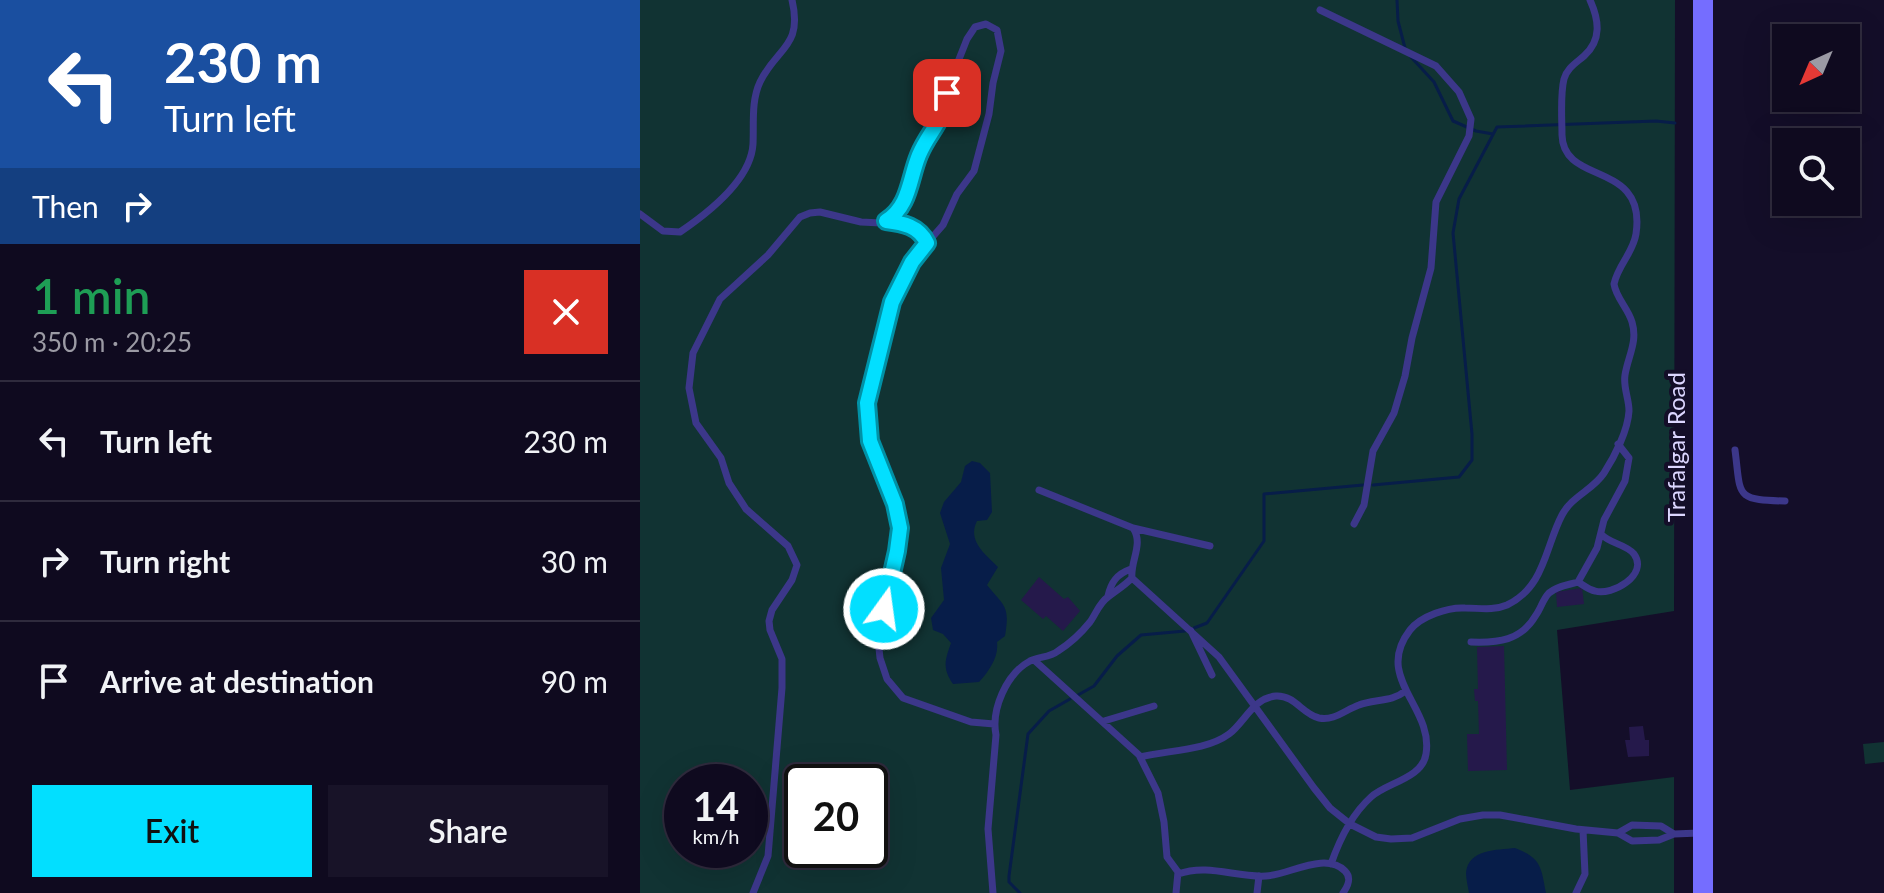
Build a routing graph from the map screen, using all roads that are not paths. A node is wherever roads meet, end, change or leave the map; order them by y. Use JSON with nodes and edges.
{"nodes":[{"id":1,"x":792,"y":0,"type":"edge"},
{"id":2,"x":1590,"y":0,"type":"edge"},
{"id":3,"x":1703,"y":0,"type":"edge"},
{"id":4,"x":1320,"y":10,"type":"dead end"},
{"id":5,"x":640,"y":214,"type":"edge"},
{"id":6,"x":886,"y":221,"type":"junction"},
{"id":7,"x":927,"y":243,"type":"junction"},
{"id":8,"x":1618,"y":444,"type":"junction"},
{"id":9,"x":1735,"y":450,"type":"dead end"},
{"id":10,"x":1039,"y":490,"type":"dead end"},
{"id":11,"x":1785,"y":501,"type":"dead end"},
{"id":12,"x":1354,"y":524,"type":"dead end"},
{"id":13,"x":1133,"y":528,"type":"junction"},
{"id":14,"x":1601,"y":534,"type":"junction"},
{"id":15,"x":1210,"y":546,"type":"dead end"},
{"id":16,"x":1131,"y":574,"type":"junction"},
{"id":17,"x":1578,"y":582,"type":"junction"},
{"id":18,"x":1190,"y":629,"type":"junction"},
{"id":19,"x":1471,"y":642,"type":"dead end"},
{"id":20,"x":1034,"y":659,"type":"junction"},
{"id":21,"x":1212,"y":675,"type":"dead end"},
{"id":22,"x":1405,"y":691,"type":"junction"},
{"id":23,"x":1154,"y":706,"type":"dead end"},
{"id":24,"x":1255,"y":706,"type":"junction"},
{"id":25,"x":1104,"y":721,"type":"junction"},
{"id":26,"x":994,"y":724,"type":"junction"},
{"id":27,"x":1140,"y":757,"type":"junction"},
{"id":28,"x":1350,"y":824,"type":"junction"},
{"id":29,"x":1583,"y":830,"type":"junction"},
{"id":30,"x":1703,"y":832,"type":"junction"},
{"id":31,"x":1618,"y":833,"type":"junction"},
{"id":32,"x":1674,"y":834,"type":"junction"},
{"id":33,"x":1331,"y":864,"type":"junction"},
{"id":34,"x":1178,"y":874,"type":"junction"},
{"id":35,"x":1259,"y":876,"type":"junction"},
{"id":36,"x":753,"y":893,"type":"edge"},
{"id":37,"x":993,"y":893,"type":"edge"},
{"id":38,"x":1176,"y":893,"type":"edge"},
{"id":39,"x":1257,"y":893,"type":"edge"},
{"id":40,"x":1343,"y":893,"type":"edge"},
{"id":41,"x":1576,"y":893,"type":"edge"},
{"id":42,"x":1703,"y":893,"type":"edge"}],
"edges":[{"from":1,"to":5,"type":"lane"},
{"from":2,"to":8,"type":"lane"},
{"from":3,"to":30,"type":"main road","name":"Trafalgar Road"},
{"from":4,"to":12,"type":"lane"},
{"from":6,"to":7,"type":"lane"},
{"from":6,"to":7,"type":"lane"},
{"from":6,"to":36,"type":"lane"},
{"from":7,"to":26,"type":"lane"},
{"from":8,"to":14,"type":"lane"},
{"from":8,"to":22,"type":"lane"},
{"from":9,"to":11,"type":"lane"},
{"from":10,"to":13,"type":"lane"},
{"from":13,"to":15,"type":"lane"},
{"from":13,"to":16,"type":"lane"},
{"from":14,"to":17,"type":"lane"},
{"from":14,"to":17,"type":"lane"},
{"from":16,"to":18,"type":"lane"},
{"from":16,"to":20,"type":"lane"},
{"from":17,"to":19,"type":"lane"},
{"from":18,"to":21,"type":"lane"},
{"from":18,"to":24,"type":"lane"},
{"from":20,"to":25,"type":"lane"},
{"from":20,"to":26,"type":"lane"},
{"from":22,"to":24,"type":"lane"},
{"from":22,"to":28,"type":"lane"},
{"from":23,"to":25,"type":"lane"},
{"from":24,"to":27,"type":"lane"},
{"from":24,"to":28,"type":"lane"},
{"from":25,"to":27,"type":"lane"},
{"from":26,"to":37,"type":"lane"},
{"from":27,"to":34,"type":"lane"},
{"from":28,"to":29,"type":"lane"},
{"from":28,"to":33,"type":"lane"},
{"from":29,"to":31,"type":"lane"},
{"from":29,"to":41,"type":"lane"},
{"from":30,"to":32,"type":"lane"},
{"from":30,"to":42,"type":"main road","name":"Trafalgar Road"},
{"from":31,"to":32,"type":"lane"},
{"from":31,"to":32,"type":"lane"},
{"from":33,"to":35,"type":"lane"},
{"from":33,"to":40,"type":"lane"},
{"from":34,"to":35,"type":"lane"},
{"from":34,"to":38,"type":"lane"},
{"from":35,"to":39,"type":"lane"}]}
